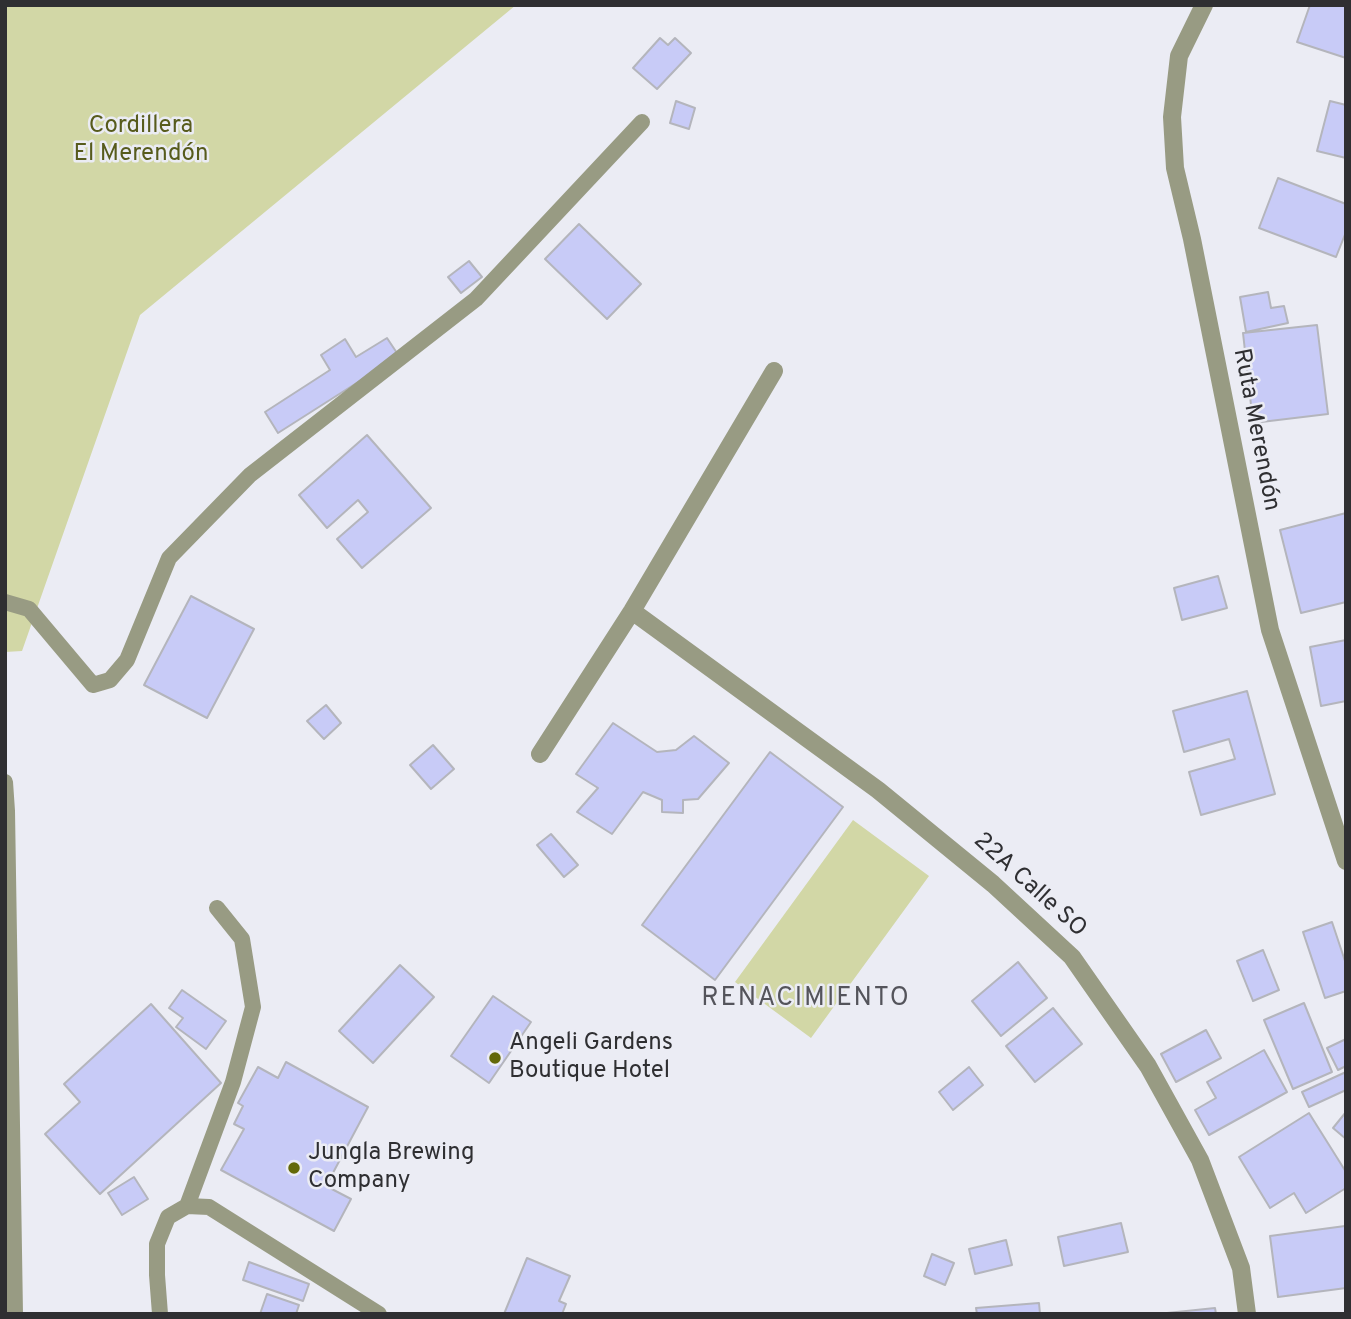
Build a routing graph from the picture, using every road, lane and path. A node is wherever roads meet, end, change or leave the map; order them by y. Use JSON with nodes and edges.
{"nodes":[{"id":1,"x":1205,"y":5,"type":"edge"},
{"id":2,"x":642,"y":122,"type":"dead end"},
{"id":3,"x":774,"y":371,"type":"dead end"},
{"id":4,"x":5,"y":602,"type":"edge"},
{"id":5,"x":632,"y":611,"type":"junction"},
{"id":6,"x":540,"y":754,"type":"dead end"},
{"id":7,"x":5,"y":782,"type":"edge"},
{"id":8,"x":1346,"y":861,"type":"edge"},
{"id":9,"x":217,"y":908,"type":"dead end"},
{"id":10,"x":187,"y":1206,"type":"junction"},
{"id":11,"x":15,"y":1314,"type":"edge"},
{"id":12,"x":160,"y":1314,"type":"edge"},
{"id":13,"x":379,"y":1314,"type":"edge"},
{"id":14,"x":1247,"y":1314,"type":"edge"}],
"edges":[{"from":1,"to":8,"type":"street","name":"Ruta Merendón"},
{"from":2,"to":4,"type":"lane"},
{"from":3,"to":5,"type":"street"},
{"from":5,"to":6,"type":"street"},
{"from":5,"to":14,"type":"street","name":"22A Calle SO"},
{"from":7,"to":11,"type":"lane"},
{"from":9,"to":10,"type":"lane"},
{"from":10,"to":12,"type":"lane"},
{"from":10,"to":13,"type":"lane"}]}
